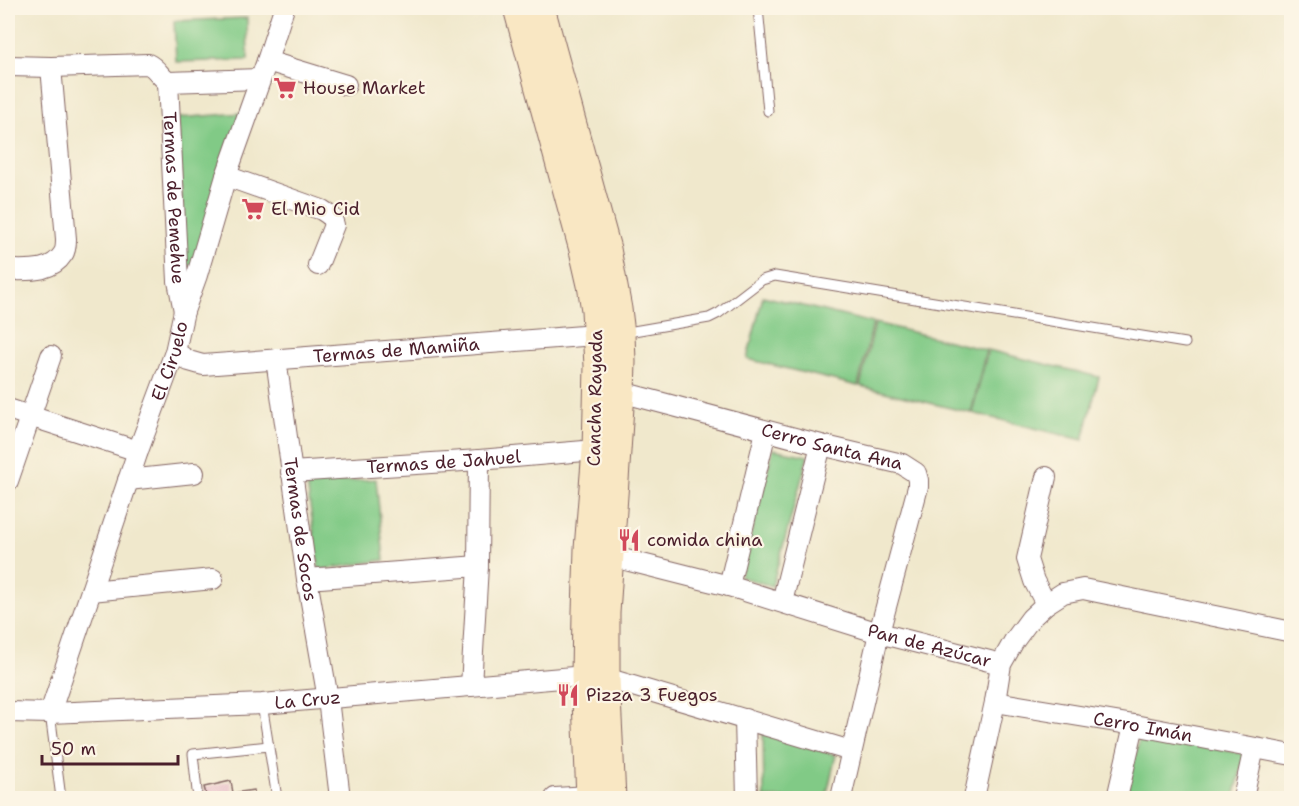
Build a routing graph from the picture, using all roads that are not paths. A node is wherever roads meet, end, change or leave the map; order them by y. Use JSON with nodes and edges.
{"nodes":[{"id":1,"x":284,"y":8,"type":"edge"},
{"id":2,"x":517,"y":8,"type":"edge"},
{"id":3,"x":541,"y":8,"type":"edge"},
{"id":4,"x":758,"y":8,"type":"edge"},
{"id":5,"x":8,"y":66,"type":"edge"},
{"id":6,"x":51,"y":67,"type":"junction"},
{"id":7,"x":263,"y":70,"type":"junction"},
{"id":8,"x":168,"y":82,"type":"junction"},
{"id":9,"x":346,"y":85,"type":"dead end"},
{"id":10,"x":768,"y":111,"type":"dead end"},
{"id":11,"x":226,"y":176,"type":"junction"},
{"id":12,"x":318,"y":266,"type":"dead end"},
{"id":13,"x":8,"y":270,"type":"edge"},
{"id":14,"x":184,"y":311,"type":"junction"},
{"id":15,"x":609,"y":334,"type":"junction"},
{"id":16,"x":1185,"y":344,"type":"dead end"},
{"id":17,"x":175,"y":352,"type":"junction"},
{"id":18,"x":51,"y":356,"type":"dead end"},
{"id":19,"x":276,"y":359,"type":"junction"},
{"id":20,"x":621,"y":392,"type":"junction"},
{"id":21,"x":8,"y":409,"type":"edge"},
{"id":22,"x":31,"y":416,"type":"junction"},
{"id":23,"x":766,"y":431,"type":"junction"},
{"id":24,"x":821,"y":445,"type":"junction"},
{"id":25,"x":596,"y":450,"type":"junction"},
{"id":26,"x":138,"y":451,"type":"junction"},
{"id":27,"x":479,"y":460,"type":"junction"},
{"id":28,"x":291,"y":472,"type":"junction"},
{"id":29,"x":194,"y":473,"type":"dead end"},
{"id":30,"x":1046,"y":477,"type":"dead end"},
{"id":31,"x":128,"y":480,"type":"junction"},
{"id":32,"x":8,"y":481,"type":"edge"},
{"id":33,"x":610,"y":556,"type":"junction"},
{"id":34,"x":478,"y":566,"type":"junction"},
{"id":35,"x":213,"y":579,"type":"dead end"},
{"id":36,"x":307,"y":579,"type":"junction"},
{"id":37,"x":729,"y":586,"type":"junction"},
{"id":38,"x":91,"y":591,"type":"junction"},
{"id":39,"x":782,"y":602,"type":"junction"},
{"id":40,"x":1046,"y":603,"type":"junction"},
{"id":41,"x":1292,"y":632,"type":"edge"},
{"id":42,"x":879,"y":633,"type":"junction"},
{"id":43,"x":1000,"y":664,"type":"junction"},
{"id":44,"x":596,"y":677,"type":"junction"},
{"id":45,"x":471,"y":686,"type":"junction"},
{"id":46,"x":328,"y":699,"type":"junction"},
{"id":47,"x":995,"y":702,"type":"junction"},
{"id":48,"x":262,"y":704,"type":"junction"},
{"id":49,"x":8,"y":712,"type":"edge"},
{"id":50,"x":50,"y":713,"type":"junction"},
{"id":51,"x":745,"y":719,"type":"junction"},
{"id":52,"x":1134,"y":725,"type":"junction"},
{"id":53,"x":269,"y":746,"type":"junction"},
{"id":54,"x":1254,"y":748,"type":"junction"},
{"id":55,"x":851,"y":751,"type":"junction"},
{"id":56,"x":1292,"y":755,"type":"edge"},
{"id":57,"x":197,"y":791,"type":"dead end"},
{"id":58,"x":62,"y":798,"type":"edge"},
{"id":59,"x":277,"y":798,"type":"edge"},
{"id":60,"x":339,"y":798,"type":"edge"},
{"id":61,"x":555,"y":798,"type":"edge"},
{"id":62,"x":597,"y":798,"type":"edge"},
{"id":63,"x":747,"y":798,"type":"edge"},
{"id":64,"x":841,"y":798,"type":"edge"},
{"id":65,"x":974,"y":798,"type":"edge"},
{"id":66,"x":1117,"y":798,"type":"edge"},
{"id":67,"x":1243,"y":798,"type":"edge"}],
"edges":[{"from":1,"to":7,"type":"street","name":"El Ciruelo"},
{"from":2,"to":15,"type":"street","name":"Cancha Rayada"},
{"from":3,"to":15,"type":"street","name":"Cancha Rayada"},
{"from":4,"to":10,"type":"lane"},
{"from":5,"to":6,"type":"street"},
{"from":6,"to":8,"type":"street"},
{"from":6,"to":13,"type":"street"},
{"from":7,"to":8,"type":"street"},
{"from":7,"to":9,"type":"street"},
{"from":7,"to":11,"type":"street","name":"El Ciruelo"},
{"from":8,"to":14,"type":"street","name":"Termas de Pemehue"},
{"from":11,"to":12,"type":"street"},
{"from":11,"to":14,"type":"street","name":"El Ciruelo"},
{"from":14,"to":17,"type":"street","name":"El Ciruelo"},
{"from":15,"to":16,"type":"lane"},
{"from":15,"to":19,"type":"street","name":"Termas de Mamiña"},
{"from":15,"to":20,"type":"street","name":"Cancha Rayada"},
{"from":15,"to":25,"type":"street","name":"Cancha Rayada"},
{"from":17,"to":19,"type":"street","name":"Termas de Mamiña"},
{"from":17,"to":26,"type":"street","name":"El Ciruelo"},
{"from":18,"to":22,"type":"street"},
{"from":19,"to":28,"type":"street","name":"Termas de Socos"},
{"from":20,"to":23,"type":"street","name":"Cerro Santa Ana"},
{"from":20,"to":33,"type":"street","name":"Cancha Rayada"},
{"from":21,"to":22,"type":"street"},
{"from":22,"to":26,"type":"street"},
{"from":22,"to":32,"type":"street"},
{"from":23,"to":24,"type":"street","name":"Cerro Santa Ana"},
{"from":23,"to":37,"type":"street"},
{"from":24,"to":39,"type":"street"},
{"from":24,"to":42,"type":"street","name":"Cerro Santa Ana"},
{"from":25,"to":27,"type":"street","name":"Termas de Jahuel"},
{"from":25,"to":44,"type":"street","name":"Cancha Rayada"},
{"from":26,"to":31,"type":"street","name":"El Ciruelo"},
{"from":27,"to":28,"type":"street","name":"Termas de Jahuel"},
{"from":27,"to":34,"type":"street"},
{"from":28,"to":36,"type":"street","name":"Termas de Socos"},
{"from":29,"to":31,"type":"street"},
{"from":30,"to":40,"type":"street"},
{"from":31,"to":38,"type":"street","name":"El Ciruelo"},
{"from":33,"to":37,"type":"street","name":"Pan de Azúcar"},
{"from":33,"to":44,"type":"street","name":"Cancha Rayada"},
{"from":34,"to":36,"type":"street"},
{"from":34,"to":45,"type":"street"},
{"from":35,"to":38,"type":"street"},
{"from":36,"to":46,"type":"street","name":"Termas de Socos"},
{"from":37,"to":39,"type":"street","name":"Pan de Azúcar"},
{"from":38,"to":50,"type":"street","name":"El Ciruelo"},
{"from":39,"to":42,"type":"street","name":"Pan de Azúcar"},
{"from":40,"to":41,"type":"street","name":"Pan de Azúcar"},
{"from":40,"to":43,"type":"street","name":"Pan de Azúcar"},
{"from":42,"to":43,"type":"street","name":"Pan de Azúcar"},
{"from":42,"to":55,"type":"street","name":"Cerro Santa Ana"},
{"from":43,"to":47,"type":"street"},
{"from":44,"to":45,"type":"street","name":"La Cruz"},
{"from":44,"to":51,"type":"street"},
{"from":44,"to":62,"type":"street","name":"Cancha Rayada"},
{"from":45,"to":46,"type":"street","name":"La Cruz"},
{"from":46,"to":48,"type":"street","name":"La Cruz"},
{"from":46,"to":60,"type":"street","name":"Termas de Socos"},
{"from":47,"to":52,"type":"street","name":"Cerro Imán"},
{"from":47,"to":65,"type":"street"},
{"from":48,"to":50,"type":"street","name":"La Cruz"},
{"from":48,"to":53,"type":"lane"},
{"from":49,"to":50,"type":"street","name":"La Cruz"},
{"from":50,"to":58,"type":"lane"},
{"from":51,"to":55,"type":"street"},
{"from":51,"to":63,"type":"street"},
{"from":52,"to":54,"type":"street","name":"Cerro Imán"},
{"from":52,"to":66,"type":"street"},
{"from":53,"to":57,"type":"lane"},
{"from":53,"to":59,"type":"lane"},
{"from":54,"to":56,"type":"street","name":"Cerro Imán"},
{"from":54,"to":67,"type":"street"},
{"from":55,"to":64,"type":"street","name":"Cerro Santa Ana"},
{"from":61,"to":62,"type":"street"}]}
